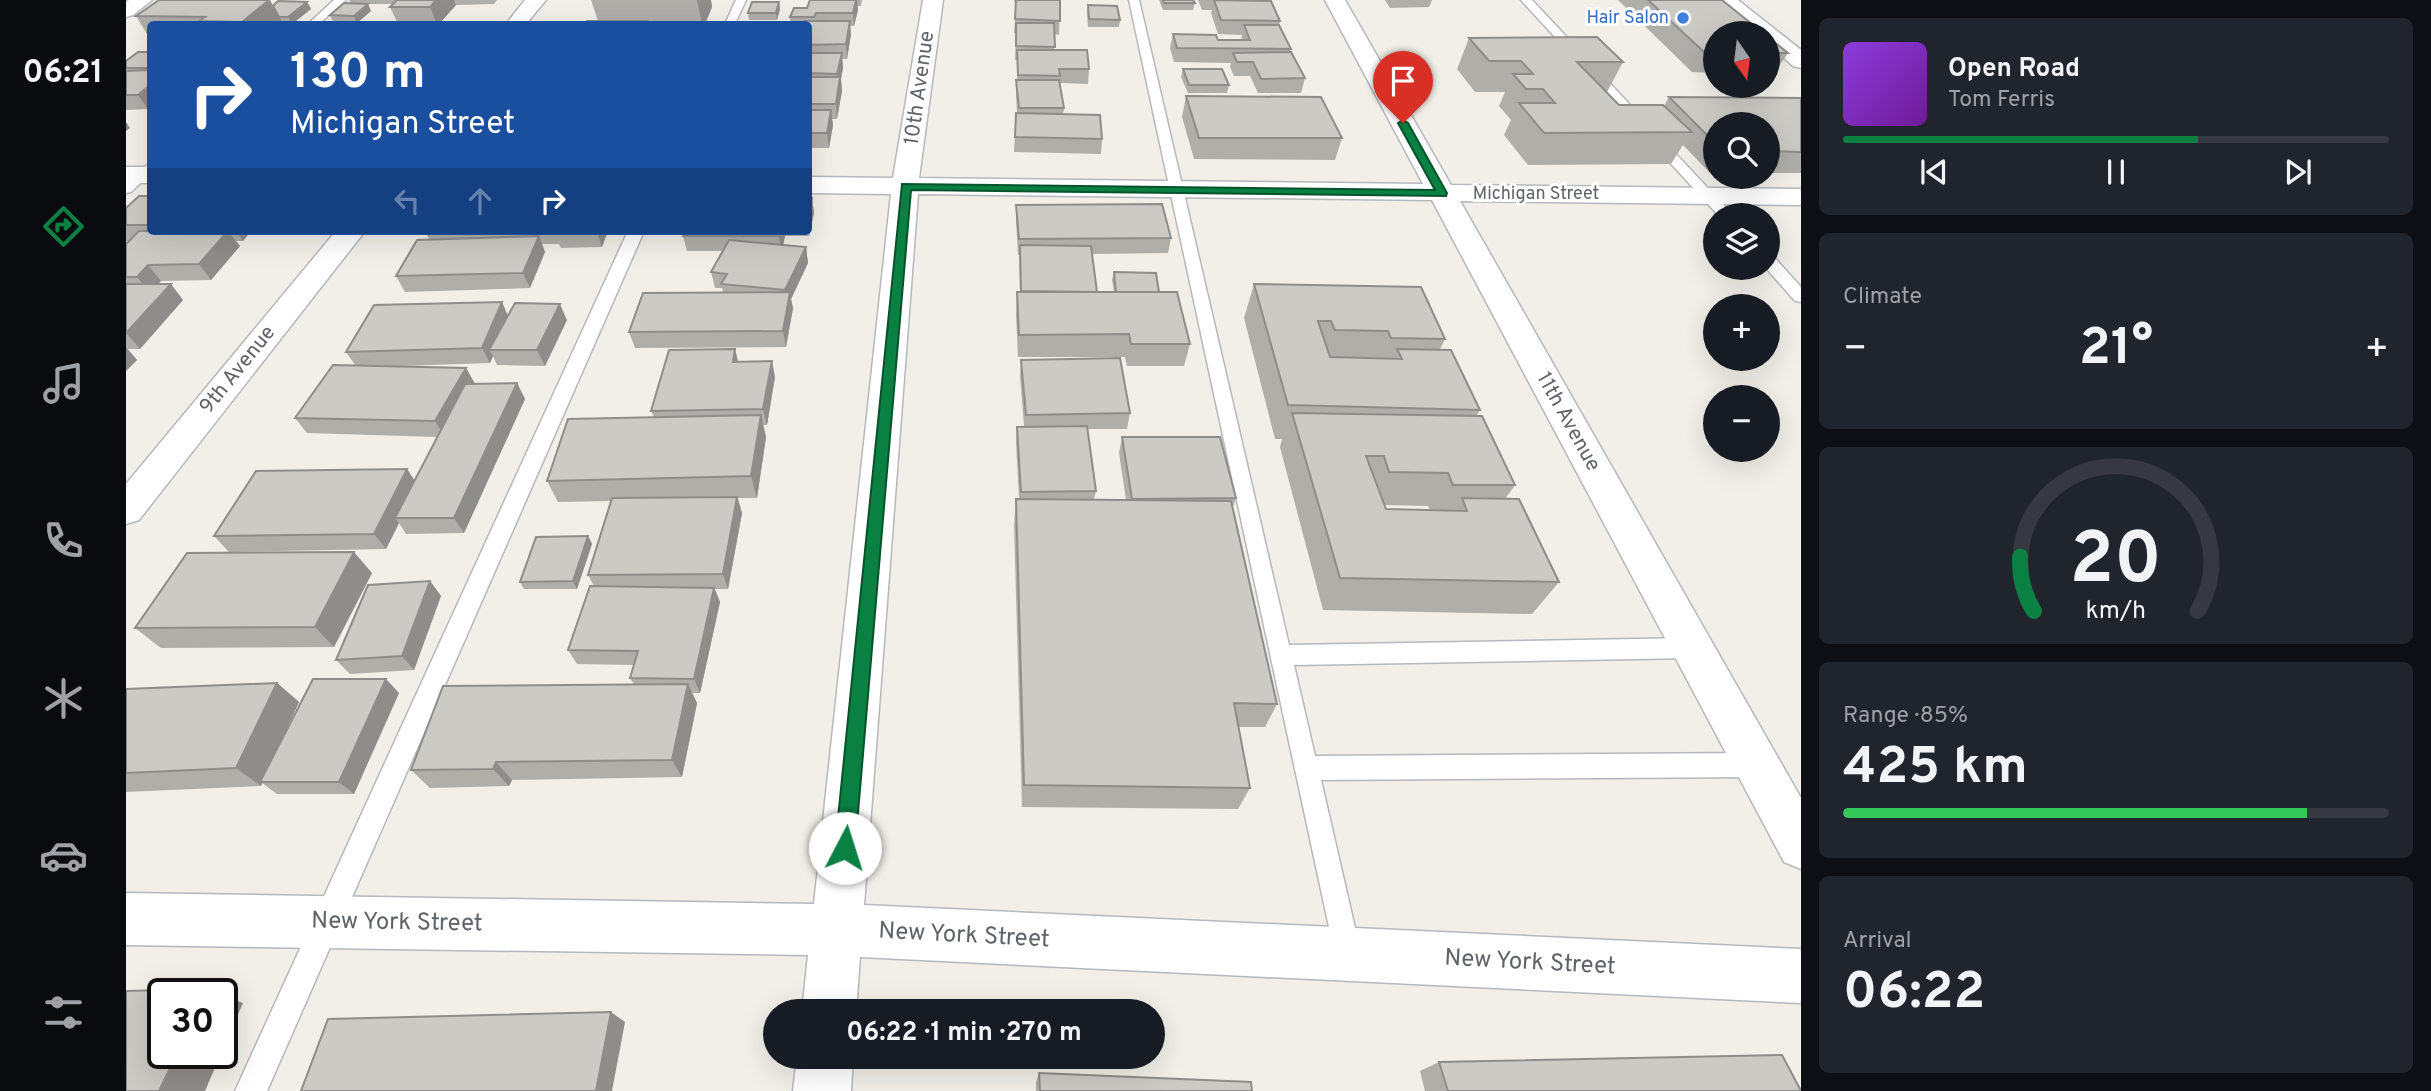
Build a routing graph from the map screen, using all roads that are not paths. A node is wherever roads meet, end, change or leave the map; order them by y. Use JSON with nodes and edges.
{"nodes":[{"id":1,"x":142,"y":0,"type":"edge"},
{"id":2,"x":341,"y":0,"type":"edge"},
{"id":3,"x":536,"y":0,"type":"edge"},
{"id":4,"x":741,"y":0,"type":"edge"},
{"id":5,"x":933,"y":0,"type":"edge"},
{"id":6,"x":1134,"y":0,"type":"edge"},
{"id":7,"x":1335,"y":0,"type":"edge"},
{"id":8,"x":1526,"y":0,"type":"edge"},
{"id":9,"x":1726,"y":0,"type":"edge"},
{"id":10,"x":126,"y":11,"type":"edge"},
{"id":11,"x":316,"y":21,"type":"edge"},
{"id":12,"x":518,"y":21,"type":"edge"},
{"id":13,"x":731,"y":21,"type":"edge"},
{"id":14,"x":1751,"y":21,"type":"edge"},
{"id":15,"x":1780,"y":44,"type":"edge"},
{"id":16,"x":1801,"y":61,"type":"edge"},
{"id":17,"x":812,"y":185,"type":"edge"},
{"id":18,"x":905,"y":186,"type":"junction"},
{"id":19,"x":1176,"y":190,"type":"junction"},
{"id":20,"x":1442,"y":193,"type":"junction"},
{"id":21,"x":1708,"y":195,"type":"junction"},
{"id":22,"x":1801,"y":197,"type":"edge"},
{"id":23,"x":1715,"y":203,"type":"edge"},
{"id":24,"x":348,"y":235,"type":"edge"},
{"id":25,"x":634,"y":235,"type":"edge"},
{"id":26,"x":1780,"y":273,"type":"edge"},
{"id":27,"x":1801,"y":297,"type":"edge"},
{"id":28,"x":126,"y":510,"type":"edge"},
{"id":29,"x":1692,"y":649,"type":"junction"},
{"id":30,"x":1281,"y":655,"type":"junction"},
{"id":31,"x":1757,"y":765,"type":"junction"},
{"id":32,"x":1306,"y":768,"type":"junction"},
{"id":33,"x":1801,"y":845,"type":"edge"},
{"id":34,"x":126,"y":919,"type":"edge"},
{"id":35,"x":324,"y":922,"type":"junction"},
{"id":36,"x":837,"y":930,"type":"junction"},
{"id":37,"x":1347,"y":954,"type":"junction"},
{"id":38,"x":1801,"y":976,"type":"edge"},
{"id":39,"x":831,"y":999,"type":"edge"},
{"id":40,"x":824,"y":1069,"type":"edge"},
{"id":41,"x":251,"y":1091,"type":"edge"},
{"id":42,"x":822,"y":1091,"type":"edge"}],
"edges":[{"from":1,"to":10,"type":"street"},
{"from":2,"to":11,"type":"lane"},
{"from":3,"to":12,"type":"street"},
{"from":4,"to":13,"type":"lane"},
{"from":5,"to":18,"type":"street","name":"10th Avenue"},
{"from":6,"to":19,"type":"lane"},
{"from":7,"to":20,"type":"street","name":"11th Avenue"},
{"from":8,"to":21,"type":"lane"},
{"from":9,"to":14,"type":"street"},
{"from":15,"to":16,"type":"street"},
{"from":17,"to":18,"type":"street","name":"Michigan Street"},
{"from":18,"to":19,"type":"street","name":"Michigan Street"},
{"from":18,"to":36,"type":"street","name":"10th Avenue"},
{"from":19,"to":20,"type":"street","name":"Michigan Street"},
{"from":19,"to":30,"type":"lane"},
{"from":20,"to":21,"type":"street","name":"Michigan Street"},
{"from":20,"to":29,"type":"street","name":"11th Avenue"},
{"from":21,"to":22,"type":"street","name":"Michigan Street"},
{"from":21,"to":23,"type":"lane"},
{"from":24,"to":28,"type":"street","name":"9th Avenue"},
{"from":25,"to":35,"type":"lane"},
{"from":26,"to":27,"type":"lane"},
{"from":29,"to":30,"type":"lane"},
{"from":29,"to":31,"type":"street","name":"11th Avenue"},
{"from":30,"to":32,"type":"lane"},
{"from":31,"to":32,"type":"lane"},
{"from":31,"to":33,"type":"street","name":"11th Avenue"},
{"from":32,"to":37,"type":"lane"},
{"from":34,"to":35,"type":"street","name":"New York Street"},
{"from":35,"to":36,"type":"street","name":"New York Street"},
{"from":35,"to":41,"type":"lane"},
{"from":36,"to":37,"type":"street","name":"New York Street"},
{"from":36,"to":39,"type":"street","name":"10th Avenue"},
{"from":37,"to":38,"type":"street","name":"New York Street"},
{"from":40,"to":42,"type":"street"}]}
